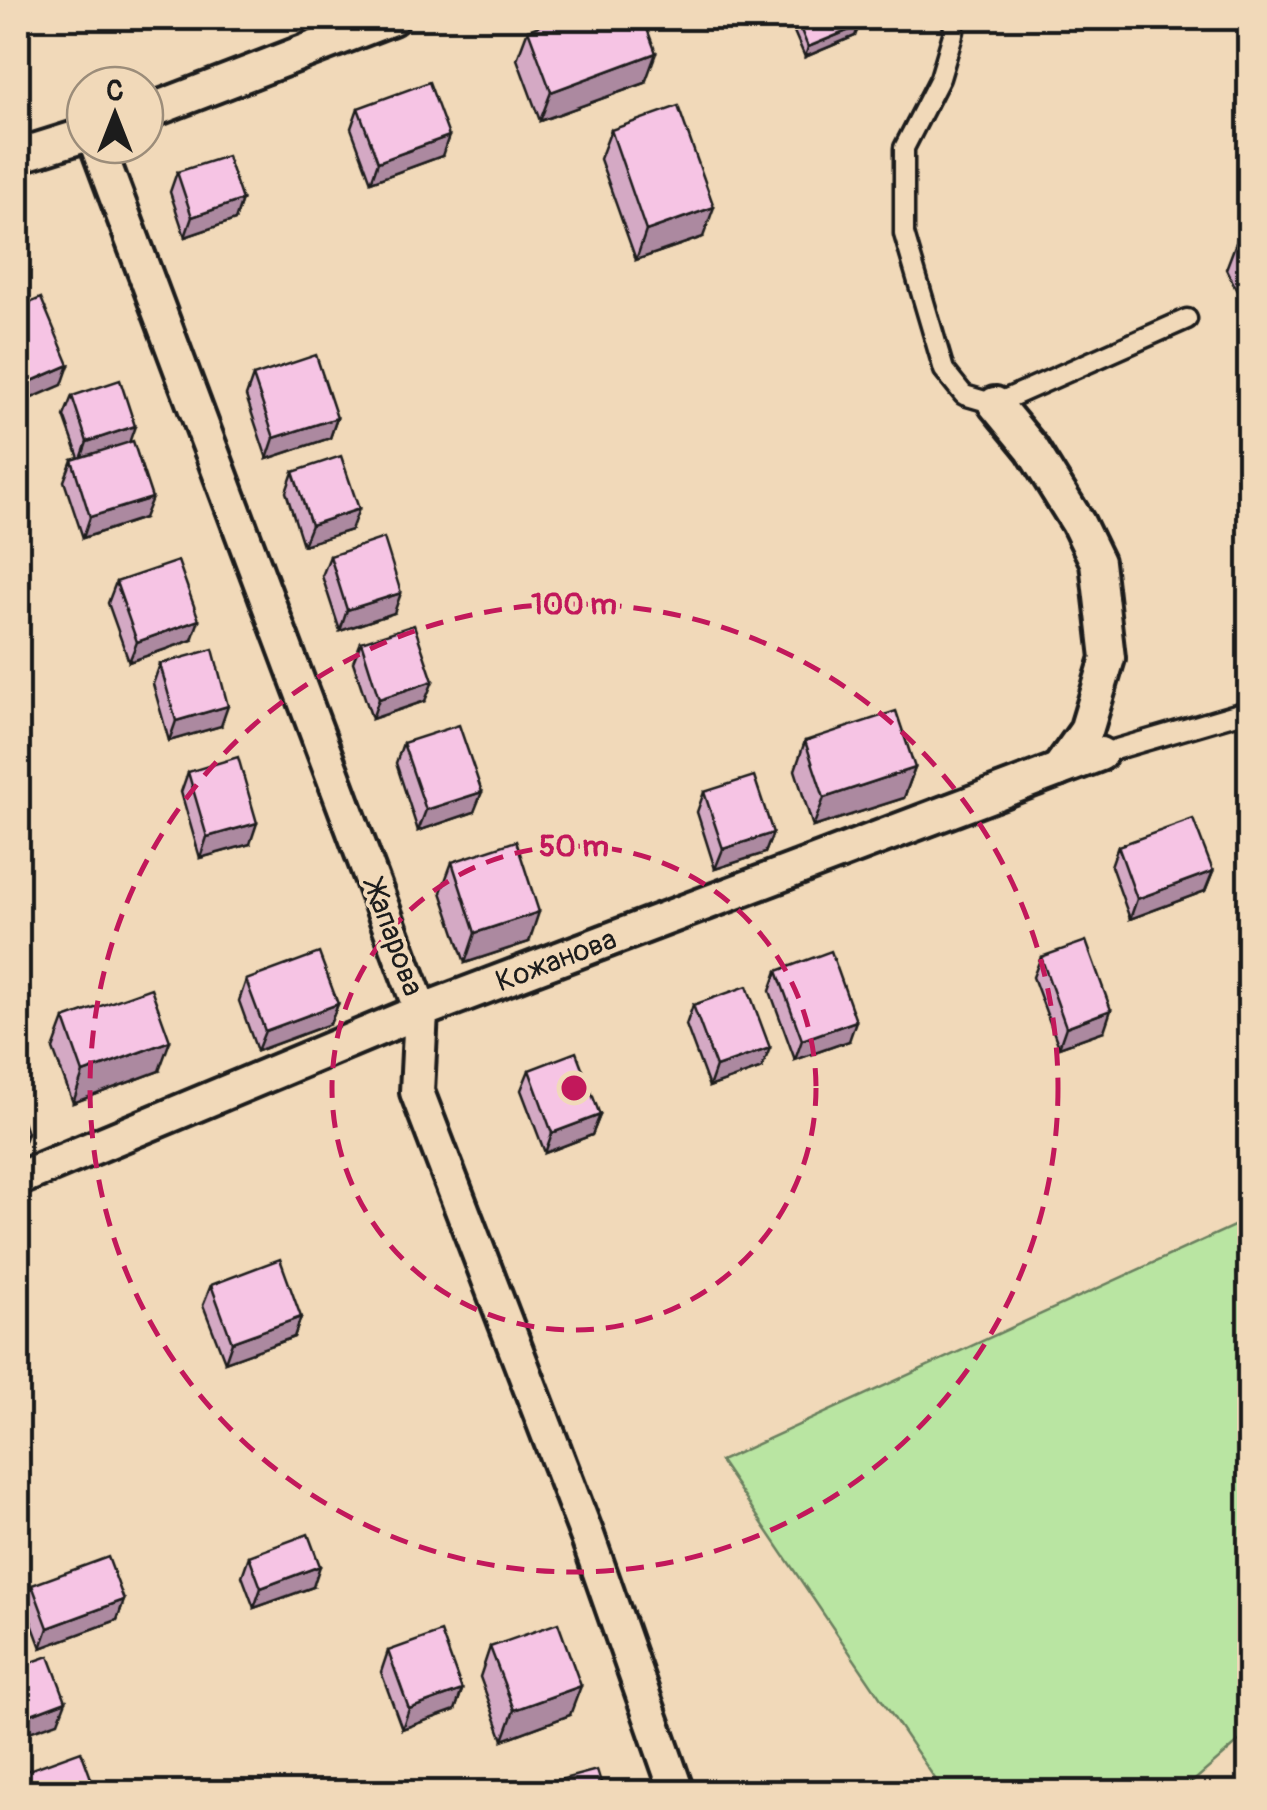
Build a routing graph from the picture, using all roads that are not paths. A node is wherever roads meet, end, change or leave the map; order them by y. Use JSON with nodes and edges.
{"nodes":[{"id":1,"x":392,"y":18,"type":"edge"},
{"id":2,"x":953,"y":18,"type":"edge"},
{"id":3,"x":165,"y":105,"type":"edge"},
{"id":4,"x":65,"y":141,"type":"edge"},
{"id":5,"x":18,"y":156,"type":"edge"},
{"id":6,"x":105,"y":165,"type":"edge"},
{"id":7,"x":1187,"y":319,"type":"dead end"},
{"id":8,"x":995,"y":404,"type":"junction"},
{"id":9,"x":1250,"y":710,"type":"edge"},
{"id":10,"x":1100,"y":754,"type":"joint"},
{"id":11,"x":1058,"y":770,"type":"junction"},
{"id":12,"x":421,"y":1011,"type":"junction"},
{"id":13,"x":18,"y":1180,"type":"edge"},
{"id":14,"x":677,"y":1792,"type":"edge"}],
"edges":[{"from":1,"to":3,"type":"street"},
{"from":2,"to":8,"type":"lane"},
{"from":4,"to":5,"type":"street"},
{"from":6,"to":12,"type":"street","name":"Жапарова"},
{"from":7,"to":8,"type":"lane"},
{"from":8,"to":11,"type":"street"},
{"from":9,"to":10,"type":"lane"},
{"from":10,"to":11,"type":"street","name":"Кожанова"},
{"from":11,"to":12,"type":"street","name":"Кожанова"},
{"from":12,"to":13,"type":"street","name":"Кожанова"},
{"from":12,"to":14,"type":"street","name":"Жапарова"}]}
